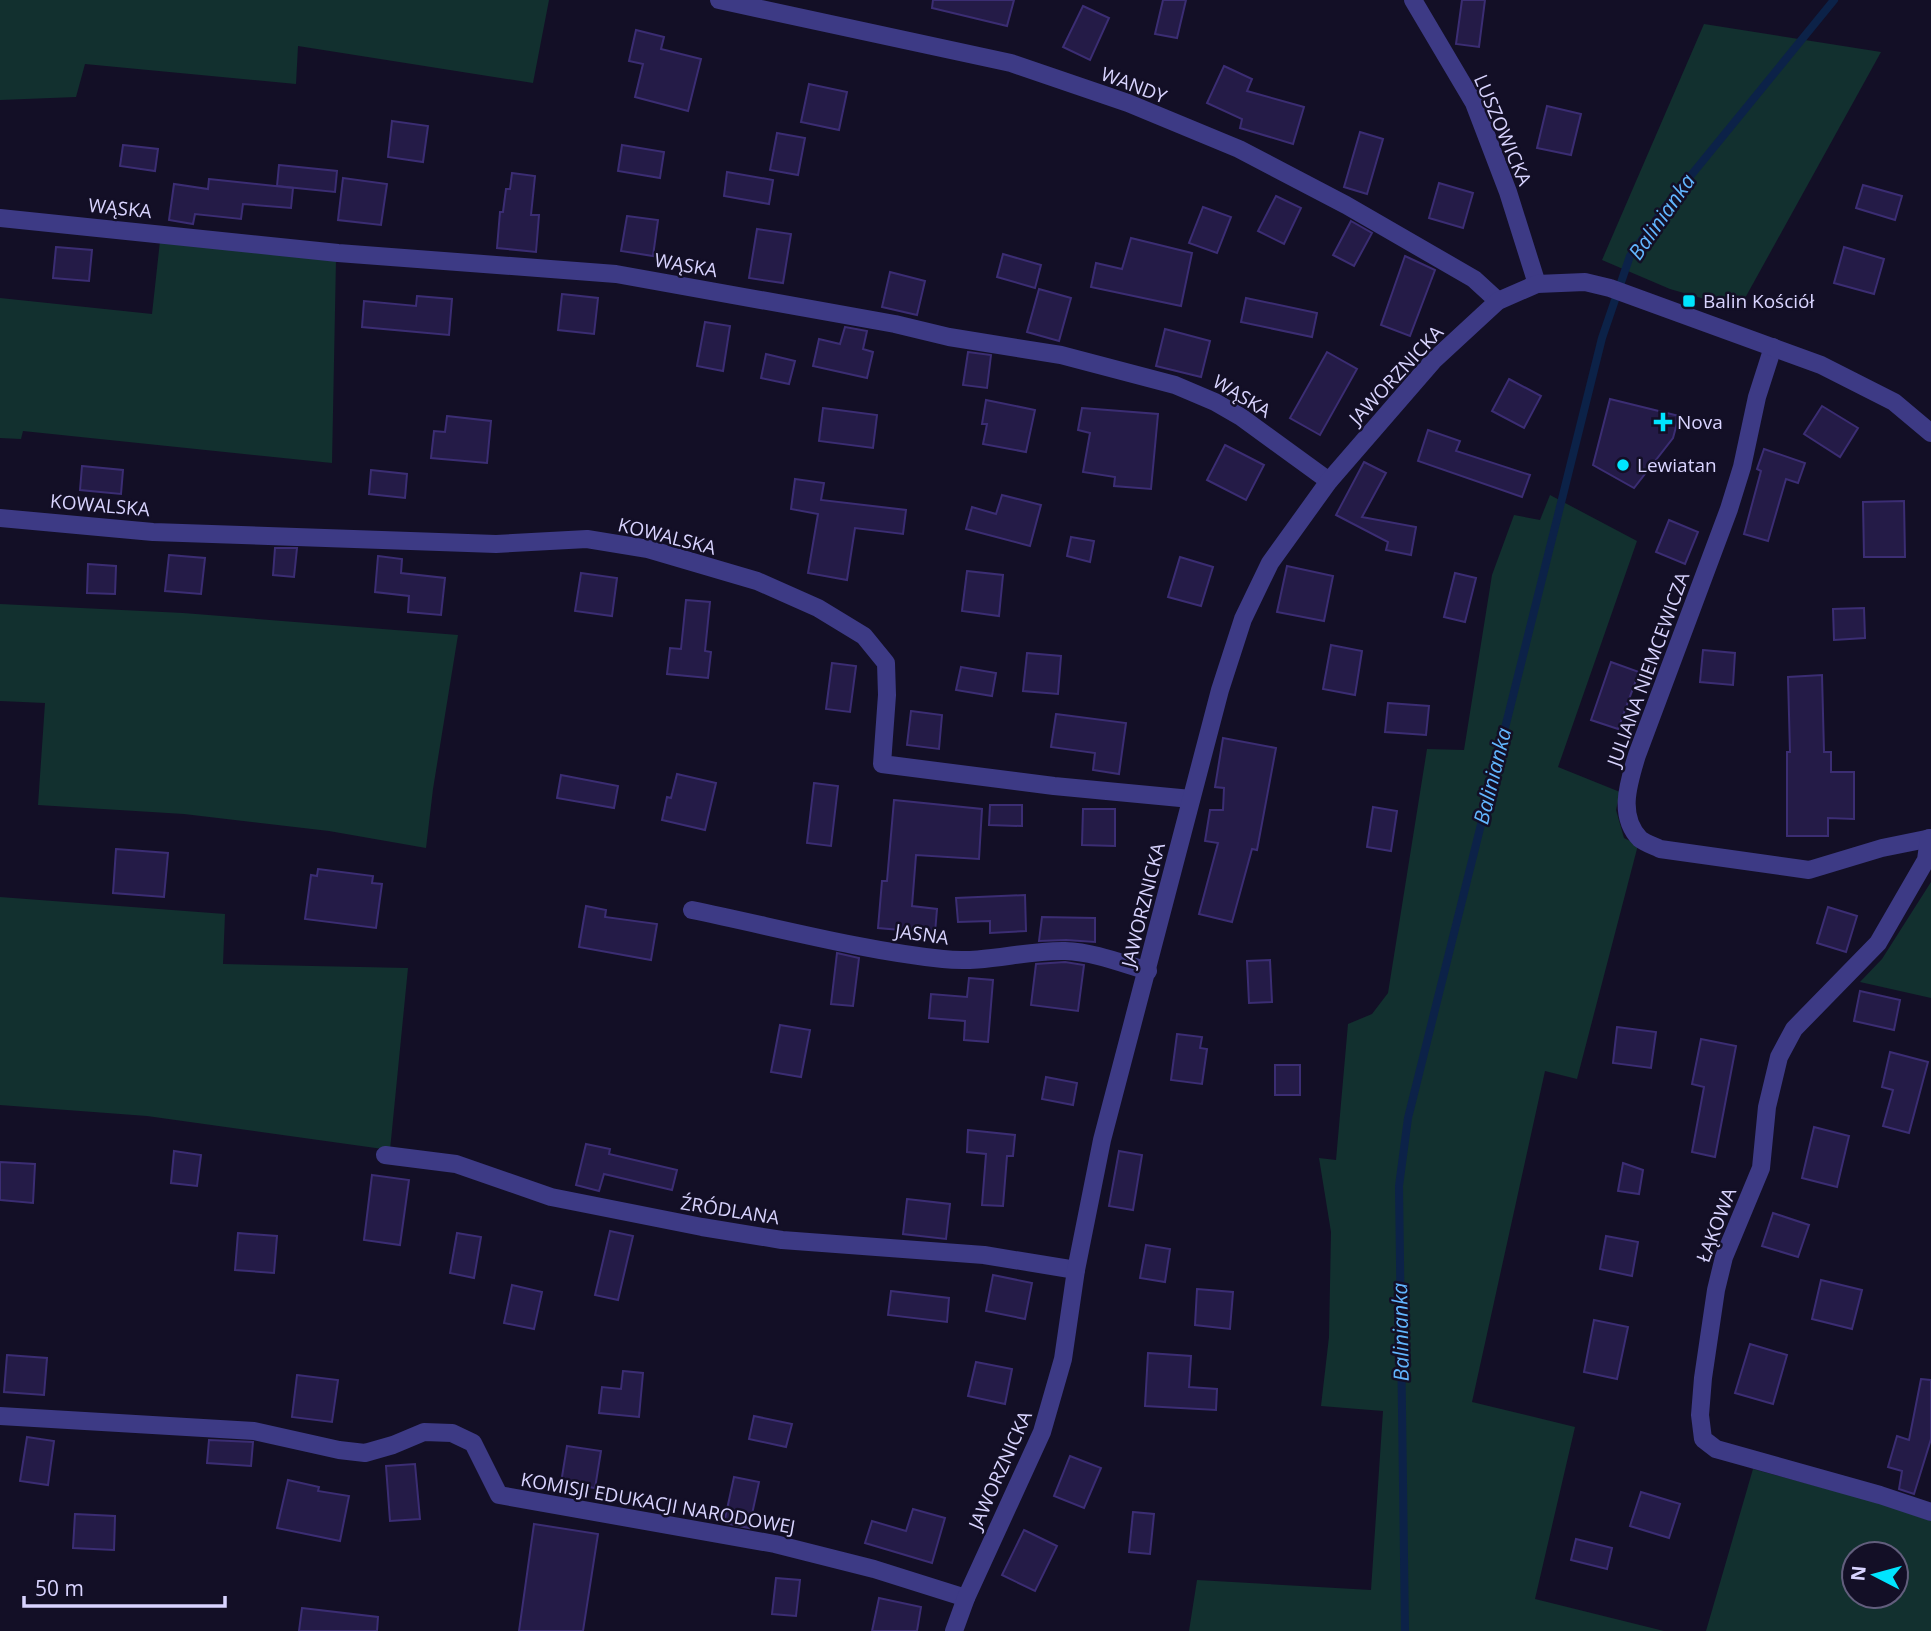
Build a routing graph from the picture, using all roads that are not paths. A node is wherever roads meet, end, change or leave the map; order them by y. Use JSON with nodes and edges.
{"nodes":[{"id":1,"x":719,"y":0,"type":"edge"},
{"id":2,"x":1413,"y":0,"type":"edge"},
{"id":3,"x":0,"y":218,"type":"edge"},
{"id":4,"x":1537,"y":284,"type":"junction"},
{"id":5,"x":1498,"y":301,"type":"junction"},
{"id":6,"x":1773,"y":347,"type":"junction"},
{"id":7,"x":1931,"y":433,"type":"edge"},
{"id":8,"x":1329,"y":481,"type":"junction"},
{"id":9,"x":0,"y":518,"type":"edge"},
{"id":10,"x":1191,"y":799,"type":"junction"},
{"id":11,"x":1930,"y":838,"type":"edge"},
{"id":12,"x":692,"y":909,"type":"dead end"},
{"id":13,"x":1148,"y":971,"type":"junction"},
{"id":14,"x":385,"y":1156,"type":"dead end"},
{"id":15,"x":1076,"y":1270,"type":"junction"},
{"id":16,"x":0,"y":1416,"type":"edge"},
{"id":17,"x":1931,"y":1512,"type":"edge"},
{"id":18,"x":965,"y":1598,"type":"junction"},
{"id":19,"x":954,"y":1631,"type":"edge"}],
"edges":[{"from":1,"to":5,"type":"street","name":"WANDY"},
{"from":2,"to":4,"type":"street","name":"LUSZOWICKA"},
{"from":3,"to":8,"type":"street","name":"WĄSKA"},
{"from":4,"to":5,"type":"street","name":"JAWORZNICKA"},
{"from":4,"to":6,"type":"street"},
{"from":5,"to":8,"type":"street","name":"JAWORZNICKA"},
{"from":6,"to":7,"type":"street"},
{"from":6,"to":11,"type":"street","name":"JULIANA NIEMCEWICZA"},
{"from":8,"to":10,"type":"street","name":"JAWORZNICKA"},
{"from":9,"to":10,"type":"street","name":"KOWALSKA"},
{"from":10,"to":13,"type":"street","name":"JAWORZNICKA"},
{"from":11,"to":17,"type":"street","name":"ŁĄKOWA"},
{"from":12,"to":13,"type":"street","name":"JASNA"},
{"from":13,"to":15,"type":"street","name":"JAWORZNICKA"},
{"from":14,"to":15,"type":"street","name":"ŹRÓDLANA"},
{"from":15,"to":18,"type":"street","name":"JAWORZNICKA"},
{"from":16,"to":18,"type":"street","name":"KOMISJI EDUKACJI NARODOWEJ"},
{"from":18,"to":19,"type":"street","name":"JAWORZNICKA"}]}
